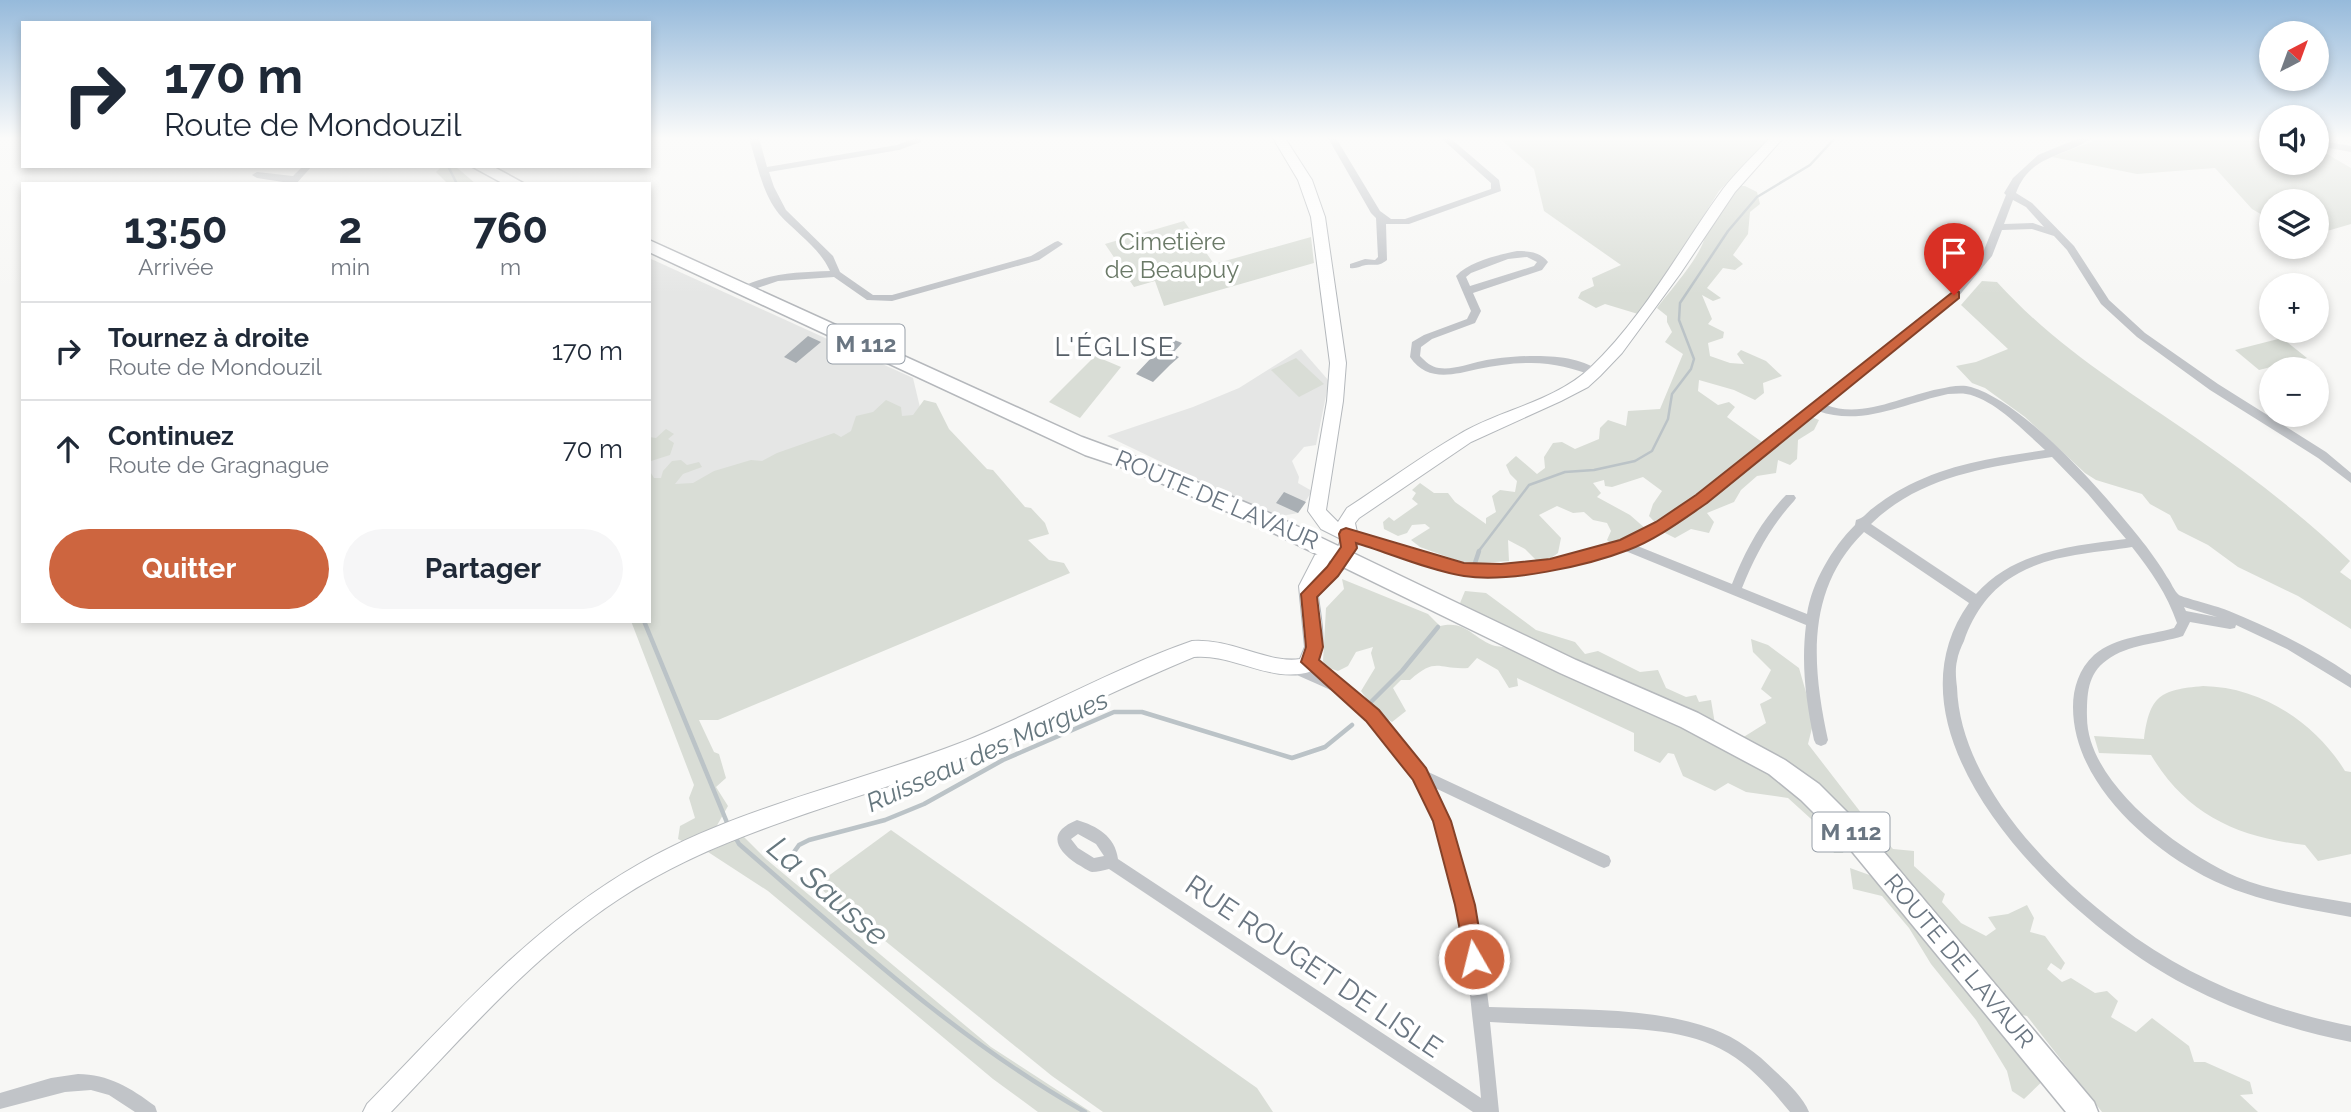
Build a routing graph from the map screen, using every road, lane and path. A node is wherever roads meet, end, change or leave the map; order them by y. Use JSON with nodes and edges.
{"nodes":[{"id":1,"x":771,"y":190,"type":"edge"},
{"id":2,"x":1309,"y":190,"type":"edge"},
{"id":3,"x":1364,"y":190,"type":"edge"},
{"id":4,"x":1496,"y":190,"type":"edge"},
{"id":5,"x":1729,"y":190,"type":"edge"},
{"id":6,"x":2011,"y":190,"type":"edge"},
{"id":7,"x":2009,"y":193,"type":"junction"},
{"id":8,"x":1381,"y":218,"type":"junction"},
{"id":9,"x":1998,"y":227,"type":"junction"},
{"id":10,"x":2057,"y":234,"type":"junction"},
{"id":11,"x":1058,"y":244,"type":"dead end"},
{"id":12,"x":651,"y":246,"type":"edge"},
{"id":13,"x":1354,"y":266,"type":"dead end"},
{"id":14,"x":836,"y":274,"type":"junction"},
{"id":15,"x":745,"y":289,"type":"junction"},
{"id":16,"x":1467,"y":291,"type":"junction"},
{"id":17,"x":1595,"y":372,"type":"junction"},
{"id":18,"x":1816,"y":406,"type":"junction"},
{"id":19,"x":2054,"y":453,"type":"junction"},
{"id":20,"x":2351,"y":479,"type":"edge"},
{"id":21,"x":1790,"y":498,"type":"dead end"},
{"id":22,"x":1860,"y":523,"type":"junction"},
{"id":23,"x":2136,"y":542,"type":"junction"},
{"id":24,"x":1624,"y":545,"type":"junction"},
{"id":25,"x":1335,"y":553,"type":"junction"},
{"id":26,"x":1735,"y":591,"type":"junction"},
{"id":27,"x":2176,"y":600,"type":"junction"},
{"id":28,"x":1976,"y":601,"type":"junction"},
{"id":29,"x":2183,"y":616,"type":"junction"},
{"id":30,"x":1810,"y":621,"type":"junction"},
{"id":31,"x":2267,"y":635,"type":"junction"},
{"id":32,"x":1304,"y":665,"type":"junction"},
{"id":33,"x":2351,"y":682,"type":"edge"},
{"id":34,"x":1347,"y":692,"type":"joint"},
{"id":35,"x":1821,"y":740,"type":"dead end"},
{"id":36,"x":1419,"y":774,"type":"junction"},
{"id":37,"x":1604,"y":861,"type":"dead end"},
{"id":38,"x":1111,"y":862,"type":"dead end"},
{"id":39,"x":2351,"y":910,"type":"edge"},
{"id":40,"x":1480,"y":1014,"type":"junction"},
{"id":41,"x":2351,"y":1034,"type":"edge"},
{"id":42,"x":0,"y":1101,"type":"edge"},
{"id":43,"x":149,"y":1112,"type":"edge"},
{"id":44,"x":375,"y":1112,"type":"edge"},
{"id":45,"x":1490,"y":1112,"type":"edge"},
{"id":46,"x":1801,"y":1112,"type":"edge"},
{"id":47,"x":2084,"y":1112,"type":"edge"}],
"edges":[{"from":1,"to":14,"type":"street"},
{"from":2,"to":25,"type":"street"},
{"from":3,"to":8,"type":"street"},
{"from":4,"to":8,"type":"street"},
{"from":5,"to":17,"type":"street"},
{"from":6,"to":7,"type":"street"},
{"from":7,"to":9,"type":"street"},
{"from":7,"to":10,"type":"street"},
{"from":8,"to":13,"type":"street"},
{"from":9,"to":10,"type":"street"},
{"from":9,"to":18,"type":"street"},
{"from":10,"to":20,"type":"street"},
{"from":11,"to":14,"type":"street"},
{"from":12,"to":15,"type":"main road","name":"ROUTE DE LAVAUR","number":"M 112"},
{"from":14,"to":15,"type":"street"},
{"from":15,"to":25,"type":"main road","name":"ROUTE DE LAVAUR","number":"M 112"},
{"from":16,"to":16,"type":"street"},
{"from":16,"to":17,"type":"street"},
{"from":17,"to":25,"type":"street"},
{"from":18,"to":19,"type":"street"},
{"from":18,"to":24,"type":"street"},
{"from":19,"to":22,"type":"street"},
{"from":19,"to":23,"type":"street"},
{"from":21,"to":26,"type":"street"},
{"from":22,"to":28,"type":"street"},
{"from":22,"to":30,"type":"street"},
{"from":23,"to":27,"type":"street"},
{"from":23,"to":28,"type":"street"},
{"from":24,"to":25,"type":"street"},
{"from":24,"to":26,"type":"street"},
{"from":25,"to":32,"type":"street"},
{"from":25,"to":47,"type":"main road","name":"ROUTE DE LAVAUR","number":"M 112"},
{"from":26,"to":30,"type":"street"},
{"from":27,"to":29,"type":"street"},
{"from":27,"to":31,"type":"street"},
{"from":28,"to":41,"type":"street"},
{"from":29,"to":31,"type":"street"},
{"from":29,"to":39,"type":"street"},
{"from":30,"to":35,"type":"street"},
{"from":31,"to":33,"type":"street"},
{"from":32,"to":34,"type":"street"},
{"from":32,"to":44,"type":"street"},
{"from":34,"to":36,"type":"street"},
{"from":36,"to":37,"type":"street"},
{"from":36,"to":40,"type":"street"},
{"from":38,"to":45,"type":"street","name":"RUE ROUGET DE LISLE"},
{"from":40,"to":45,"type":"street"},
{"from":40,"to":46,"type":"street"},
{"from":42,"to":43,"type":"street"}]}
